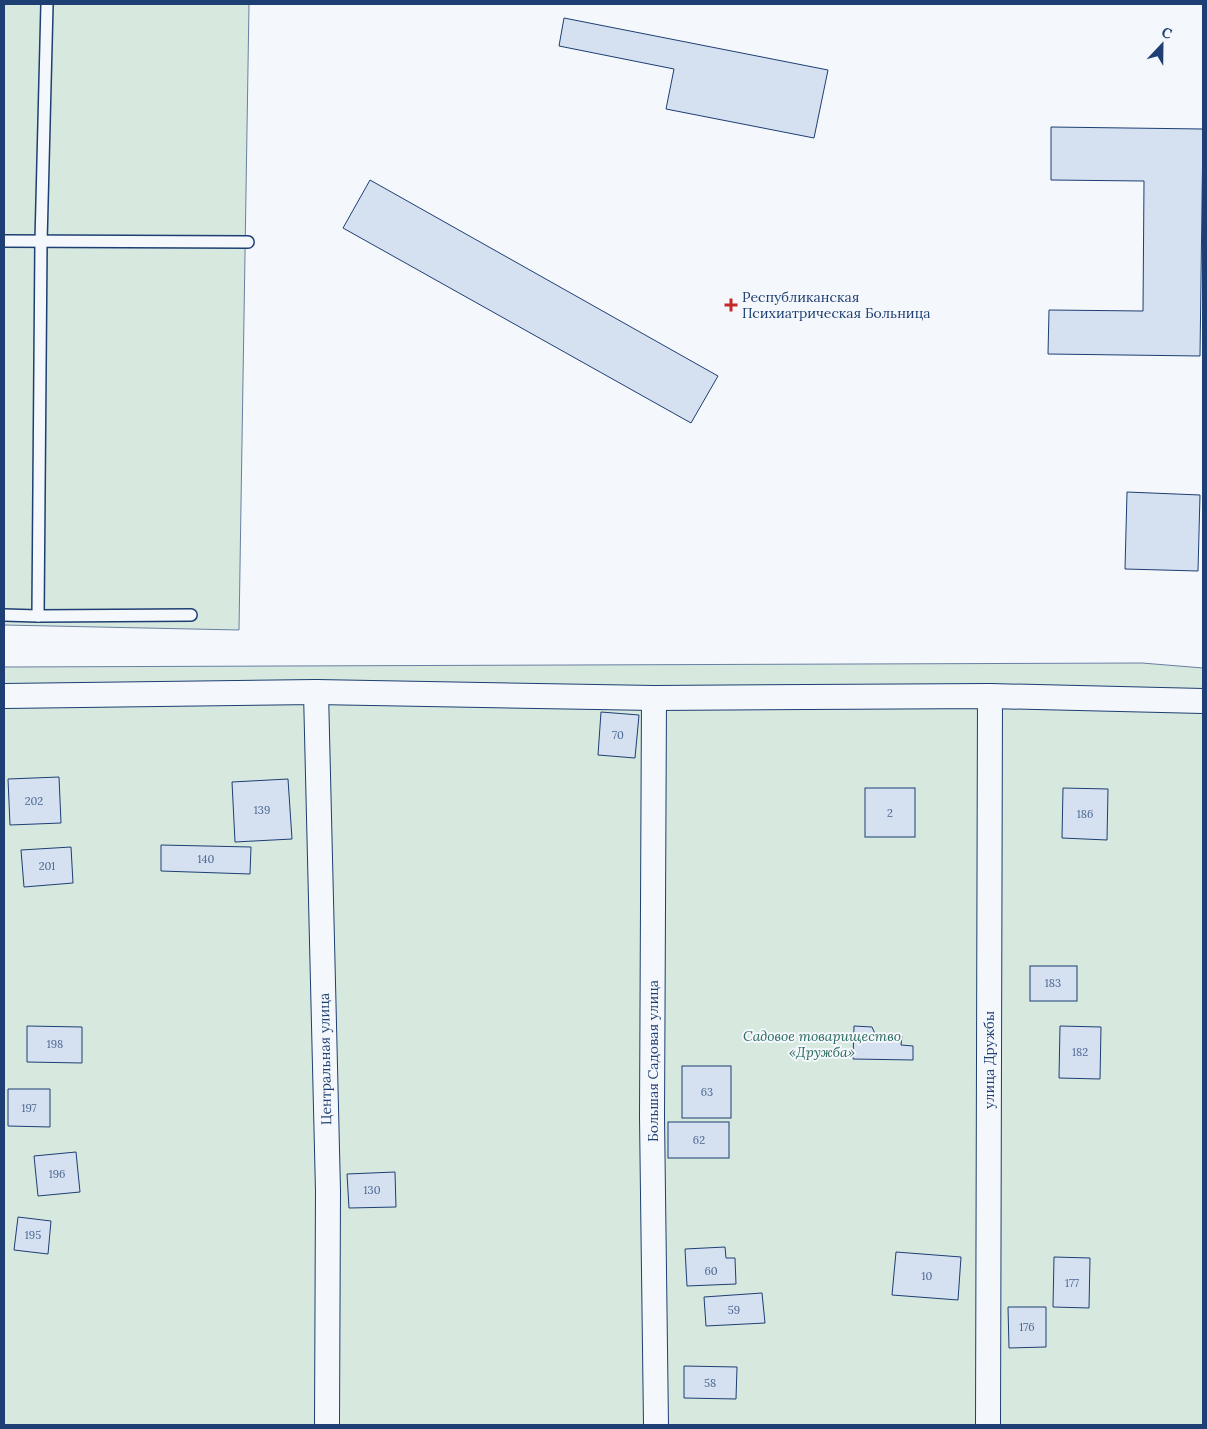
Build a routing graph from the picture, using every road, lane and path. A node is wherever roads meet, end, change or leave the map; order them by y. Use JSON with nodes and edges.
{"nodes":[{"id":1,"x":47,"y":4,"type":"edge"},
{"id":2,"x":4,"y":241,"type":"edge"},
{"id":3,"x":41,"y":242,"type":"junction"},
{"id":4,"x":248,"y":242,"type":"dead end"},
{"id":5,"x":4,"y":615,"type":"edge"},
{"id":6,"x":191,"y":615,"type":"dead end"},
{"id":7,"x":38,"y":616,"type":"junction"},
{"id":8,"x":316,"y":692,"type":"junction"},
{"id":9,"x":4,"y":696,"type":"edge"},
{"id":10,"x":990,"y":696,"type":"junction"},
{"id":11,"x":654,"y":698,"type":"junction"},
{"id":12,"x":1203,"y":701,"type":"edge"},
{"id":13,"x":328,"y":1425,"type":"edge"},
{"id":14,"x":656,"y":1425,"type":"edge"},
{"id":15,"x":988,"y":1425,"type":"edge"}],
"edges":[{"from":1,"to":3,"type":"lane"},
{"from":2,"to":3,"type":"lane"},
{"from":3,"to":4,"type":"lane"},
{"from":3,"to":7,"type":"lane"},
{"from":5,"to":7,"type":"lane"},
{"from":6,"to":7,"type":"lane"},
{"from":8,"to":9,"type":"street"},
{"from":8,"to":11,"type":"street"},
{"from":8,"to":13,"type":"street","name":"Центральная улица"},
{"from":10,"to":11,"type":"street"},
{"from":10,"to":12,"type":"street"},
{"from":10,"to":15,"type":"street","name":"улица Дружбы"},
{"from":11,"to":14,"type":"street","name":"Большая Садовая улица"}]}
